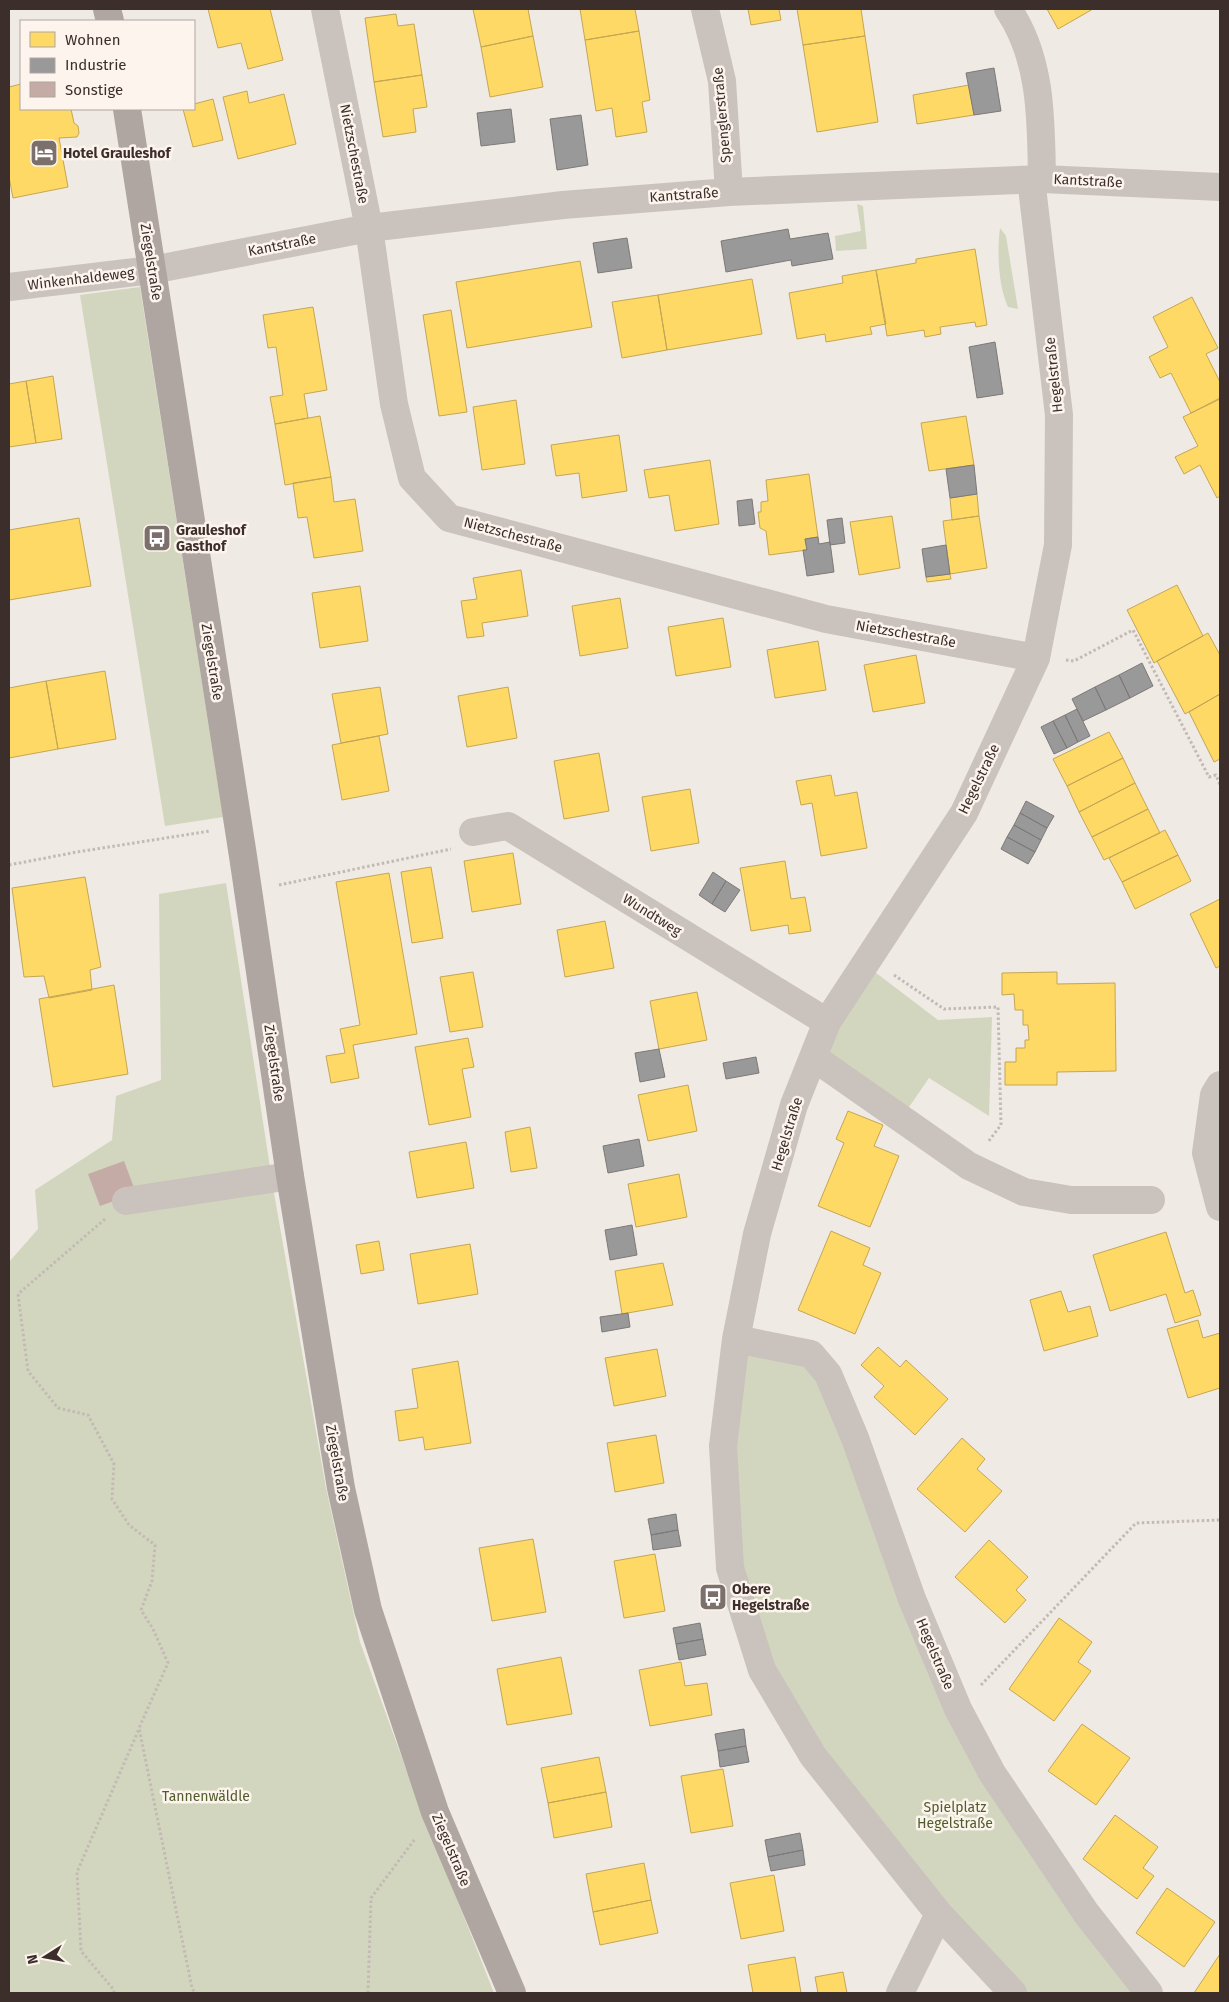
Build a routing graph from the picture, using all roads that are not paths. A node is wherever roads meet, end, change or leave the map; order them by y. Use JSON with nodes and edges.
{"nodes":[{"id":1,"x":325,"y":9,"type":"edge"},
{"id":2,"x":705,"y":9,"type":"edge"},
{"id":3,"x":1008,"y":9,"type":"edge"},
{"id":4,"x":127,"y":110,"type":"edge"},
{"id":5,"x":1036,"y":179,"type":"junction"},
{"id":6,"x":1220,"y":187,"type":"edge"},
{"id":7,"x":729,"y":192,"type":"junction"},
{"id":8,"x":369,"y":228,"type":"junction"},
{"id":9,"x":152,"y":270,"type":"junction"},
{"id":10,"x":9,"y":287,"type":"edge"},
{"id":11,"x":1036,"y":658,"type":"junction"},
{"id":12,"x":473,"y":832,"type":"road end"},
{"id":13,"x":826,"y":1022,"type":"junction"},
{"id":14,"x":813,"y":1057,"type":"junction"},
{"id":15,"x":1220,"y":1085,"type":"edge"},
{"id":16,"x":290,"y":1176,"type":"junction"},
{"id":17,"x":1151,"y":1200,"type":"dead end"},
{"id":18,"x":126,"y":1201,"type":"road end"},
{"id":19,"x":1220,"y":1206,"type":"edge"},
{"id":20,"x":736,"y":1339,"type":"junction"},
{"id":21,"x":938,"y":1914,"type":"junction"},
{"id":22,"x":512,"y":1993,"type":"edge"},
{"id":23,"x":900,"y":1993,"type":"edge"},
{"id":24,"x":1013,"y":1993,"type":"edge"},
{"id":25,"x":1149,"y":1993,"type":"edge"}],
"edges":[{"from":1,"to":8,"type":"street","name":"Nietzschestraße"},
{"from":2,"to":7,"type":"street","name":"Spenglerstraße"},
{"from":3,"to":5,"type":"street","name":"Hegelstraße"},
{"from":4,"to":9,"type":"main road","name":"Ziegelstraße"},
{"from":5,"to":6,"type":"street","name":"Kantstraße"},
{"from":5,"to":7,"type":"street","name":"Kantstraße"},
{"from":5,"to":11,"type":"street","name":"Hegelstraße"},
{"from":7,"to":8,"type":"street","name":"Kantstraße"},
{"from":8,"to":9,"type":"street","name":"Kantstraße"},
{"from":8,"to":11,"type":"street","name":"Nietzschestraße"},
{"from":9,"to":10,"type":"street","name":"Winkenhaldeweg"},
{"from":9,"to":16,"type":"main road","name":"Ziegelstraße"},
{"from":11,"to":13,"type":"street","name":"Hegelstraße"},
{"from":12,"to":13,"type":"street","name":"Wundtweg"},
{"from":13,"to":14,"type":"street","name":"Hegelstraße"},
{"from":14,"to":17,"type":"street"},
{"from":14,"to":20,"type":"street","name":"Hegelstraße"},
{"from":15,"to":19,"type":"street"},
{"from":16,"to":18,"type":"street"},
{"from":16,"to":22,"type":"main road","name":"Ziegelstraße"},
{"from":20,"to":21,"type":"street","name":"Hegelstraße"},
{"from":20,"to":25,"type":"street","name":"Hegelstraße"},
{"from":21,"to":23,"type":"street"},
{"from":21,"to":24,"type":"street","name":"Hegelstraße"}]}
